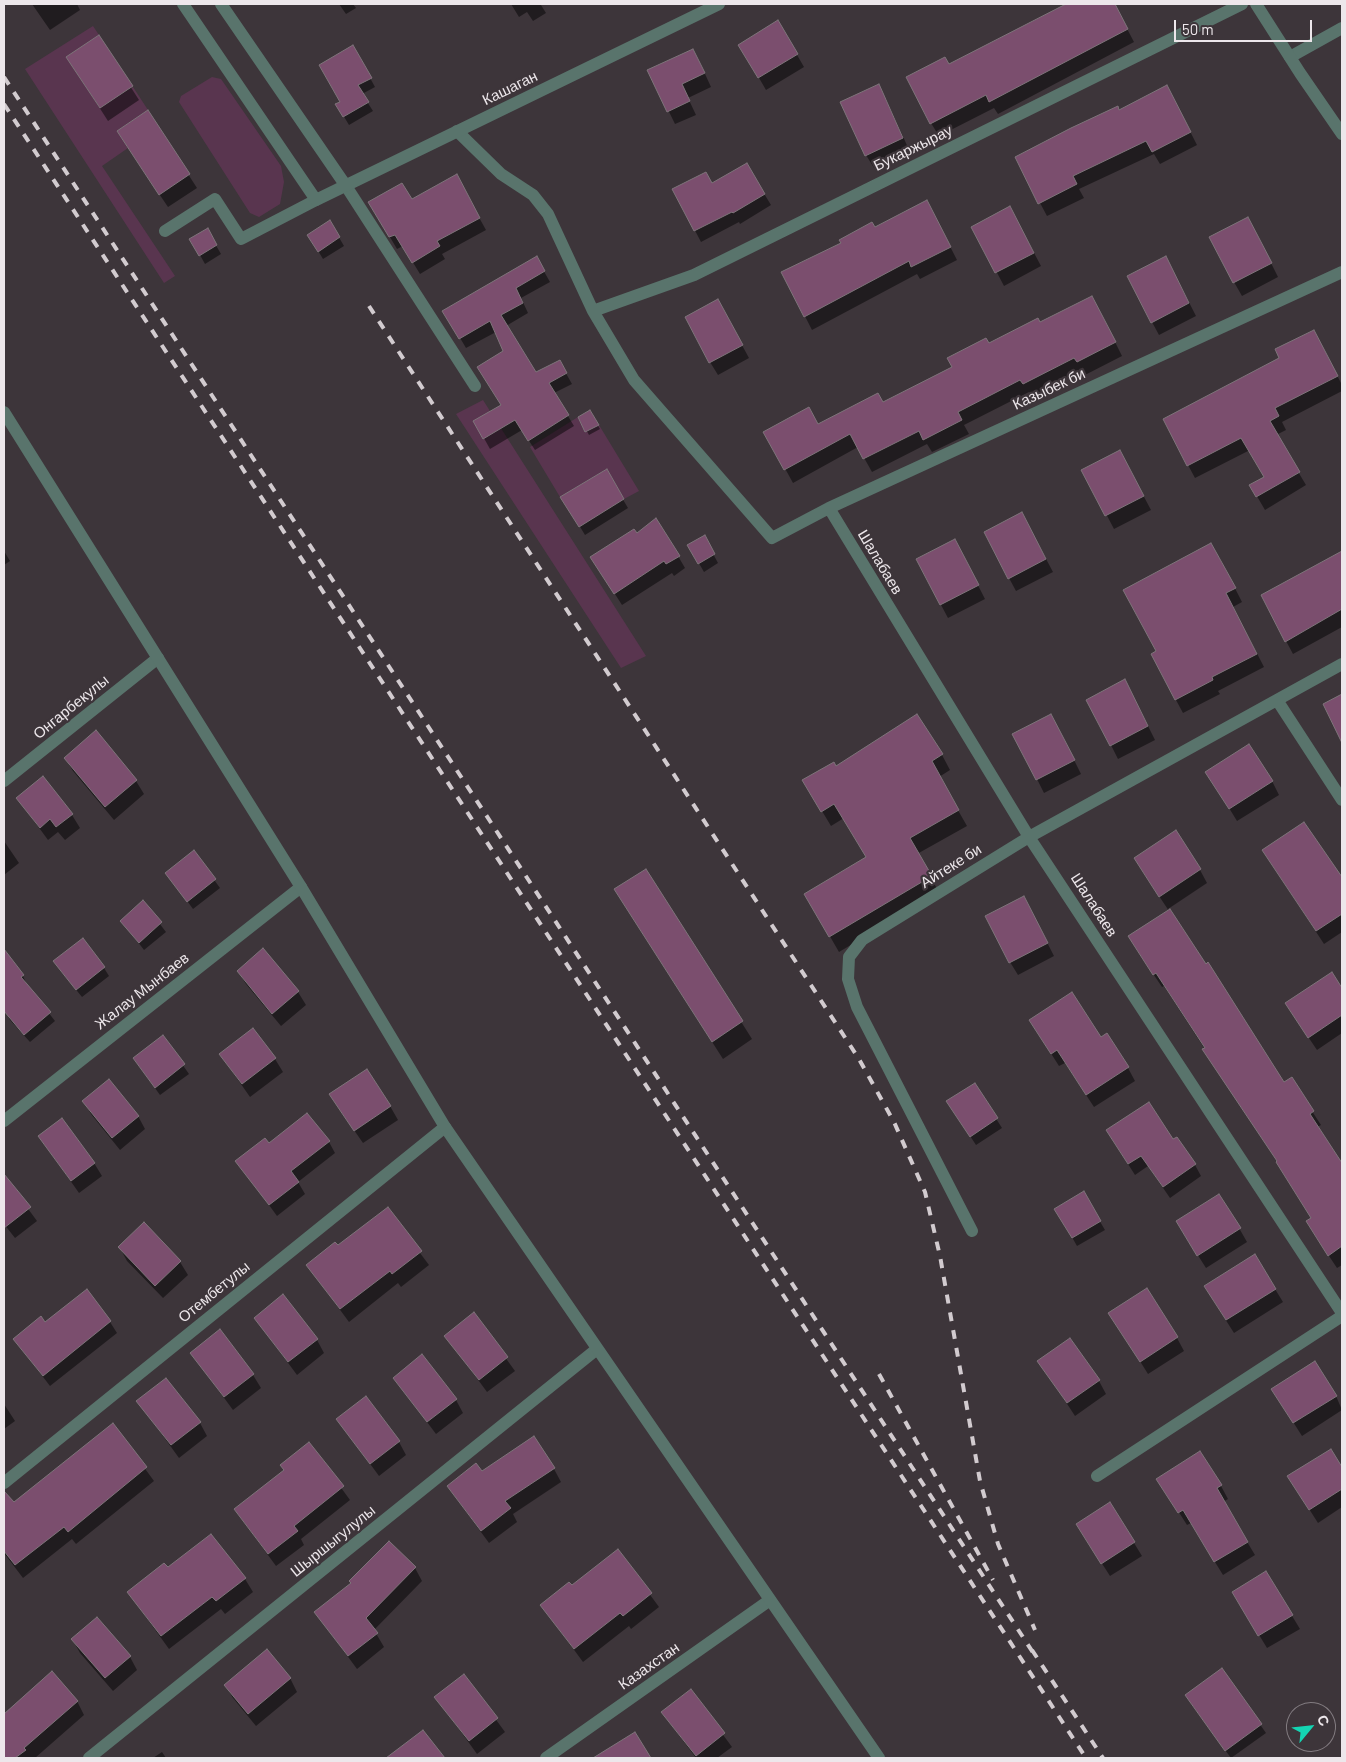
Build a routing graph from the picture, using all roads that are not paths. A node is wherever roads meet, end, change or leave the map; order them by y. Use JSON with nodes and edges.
{"nodes":[{"id":1,"x":183,"y":4,"type":"edge"},
{"id":2,"x":221,"y":4,"type":"edge"},
{"id":3,"x":718,"y":4,"type":"edge"},
{"id":4,"x":1242,"y":4,"type":"edge"},
{"id":5,"x":1256,"y":4,"type":"edge"},
{"id":6,"x":1342,"y":28,"type":"edge"},
{"id":7,"x":1290,"y":57,"type":"junction"},
{"id":8,"x":457,"y":131,"type":"junction"},
{"id":9,"x":1342,"y":134,"type":"edge"},
{"id":10,"x":346,"y":186,"type":"junction"},
{"id":11,"x":316,"y":200,"type":"junction"},
{"id":12,"x":164,"y":231,"type":"dead end"},
{"id":13,"x":1342,"y":272,"type":"edge"},
{"id":14,"x":594,"y":311,"type":"junction"},
{"id":15,"x":475,"y":386,"type":"dead end"},
{"id":16,"x":4,"y":412,"type":"edge"},
{"id":17,"x":829,"y":508,"type":"junction"},
{"id":18,"x":158,"y":658,"type":"junction"},
{"id":19,"x":1342,"y":664,"type":"edge"},
{"id":20,"x":1277,"y":700,"type":"junction"},
{"id":21,"x":4,"y":781,"type":"edge"},
{"id":22,"x":1342,"y":800,"type":"edge"},
{"id":23,"x":1029,"y":837,"type":"junction"},
{"id":24,"x":301,"y":887,"type":"junction"},
{"id":25,"x":4,"y":1121,"type":"edge"},
{"id":26,"x":445,"y":1128,"type":"junction"},
{"id":27,"x":972,"y":1231,"type":"dead end"},
{"id":28,"x":1342,"y":1314,"type":"edge"},
{"id":29,"x":597,"y":1349,"type":"junction"},
{"id":30,"x":1097,"y":1476,"type":"dead end"},
{"id":31,"x":4,"y":1483,"type":"edge"},
{"id":32,"x":770,"y":1600,"type":"junction"},
{"id":33,"x":89,"y":1758,"type":"edge"},
{"id":34,"x":546,"y":1758,"type":"edge"},
{"id":35,"x":879,"y":1758,"type":"edge"}],
"edges":[{"from":1,"to":11,"type":"street"},
{"from":2,"to":10,"type":"street"},
{"from":3,"to":8,"type":"street","name":"Кашаган"},
{"from":4,"to":14,"type":"street","name":"Букаржырау"},
{"from":5,"to":7,"type":"street"},
{"from":6,"to":7,"type":"street"},
{"from":7,"to":9,"type":"street"},
{"from":8,"to":10,"type":"street","name":"Кашаган"},
{"from":8,"to":14,"type":"street"},
{"from":10,"to":11,"type":"street","name":"Кашаган"},
{"from":10,"to":15,"type":"street"},
{"from":11,"to":12,"type":"street","name":"Кашаган"},
{"from":13,"to":17,"type":"street","name":"Казыбек би"},
{"from":14,"to":17,"type":"street","name":"Казыбек би"},
{"from":16,"to":18,"type":"street"},
{"from":17,"to":23,"type":"street","name":"Шалабаев"},
{"from":18,"to":21,"type":"street","name":"Онгарбекулы"},
{"from":18,"to":24,"type":"street"},
{"from":19,"to":20,"type":"street","name":"Айтеке би"},
{"from":20,"to":22,"type":"street"},
{"from":20,"to":23,"type":"street","name":"Айтеке би"},
{"from":23,"to":27,"type":"street","name":"Айтеке би"},
{"from":23,"to":28,"type":"street","name":"Шалабаев"},
{"from":24,"to":25,"type":"street","name":"Жалау Мынбаев"},
{"from":24,"to":26,"type":"street"},
{"from":26,"to":29,"type":"street"},
{"from":26,"to":31,"type":"street","name":"Отембетулы"},
{"from":28,"to":30,"type":"street"},
{"from":29,"to":32,"type":"street"},
{"from":29,"to":33,"type":"street","name":"Шыршыгулулы"},
{"from":32,"to":34,"type":"street","name":"Казахстан"},
{"from":32,"to":35,"type":"street"}]}
